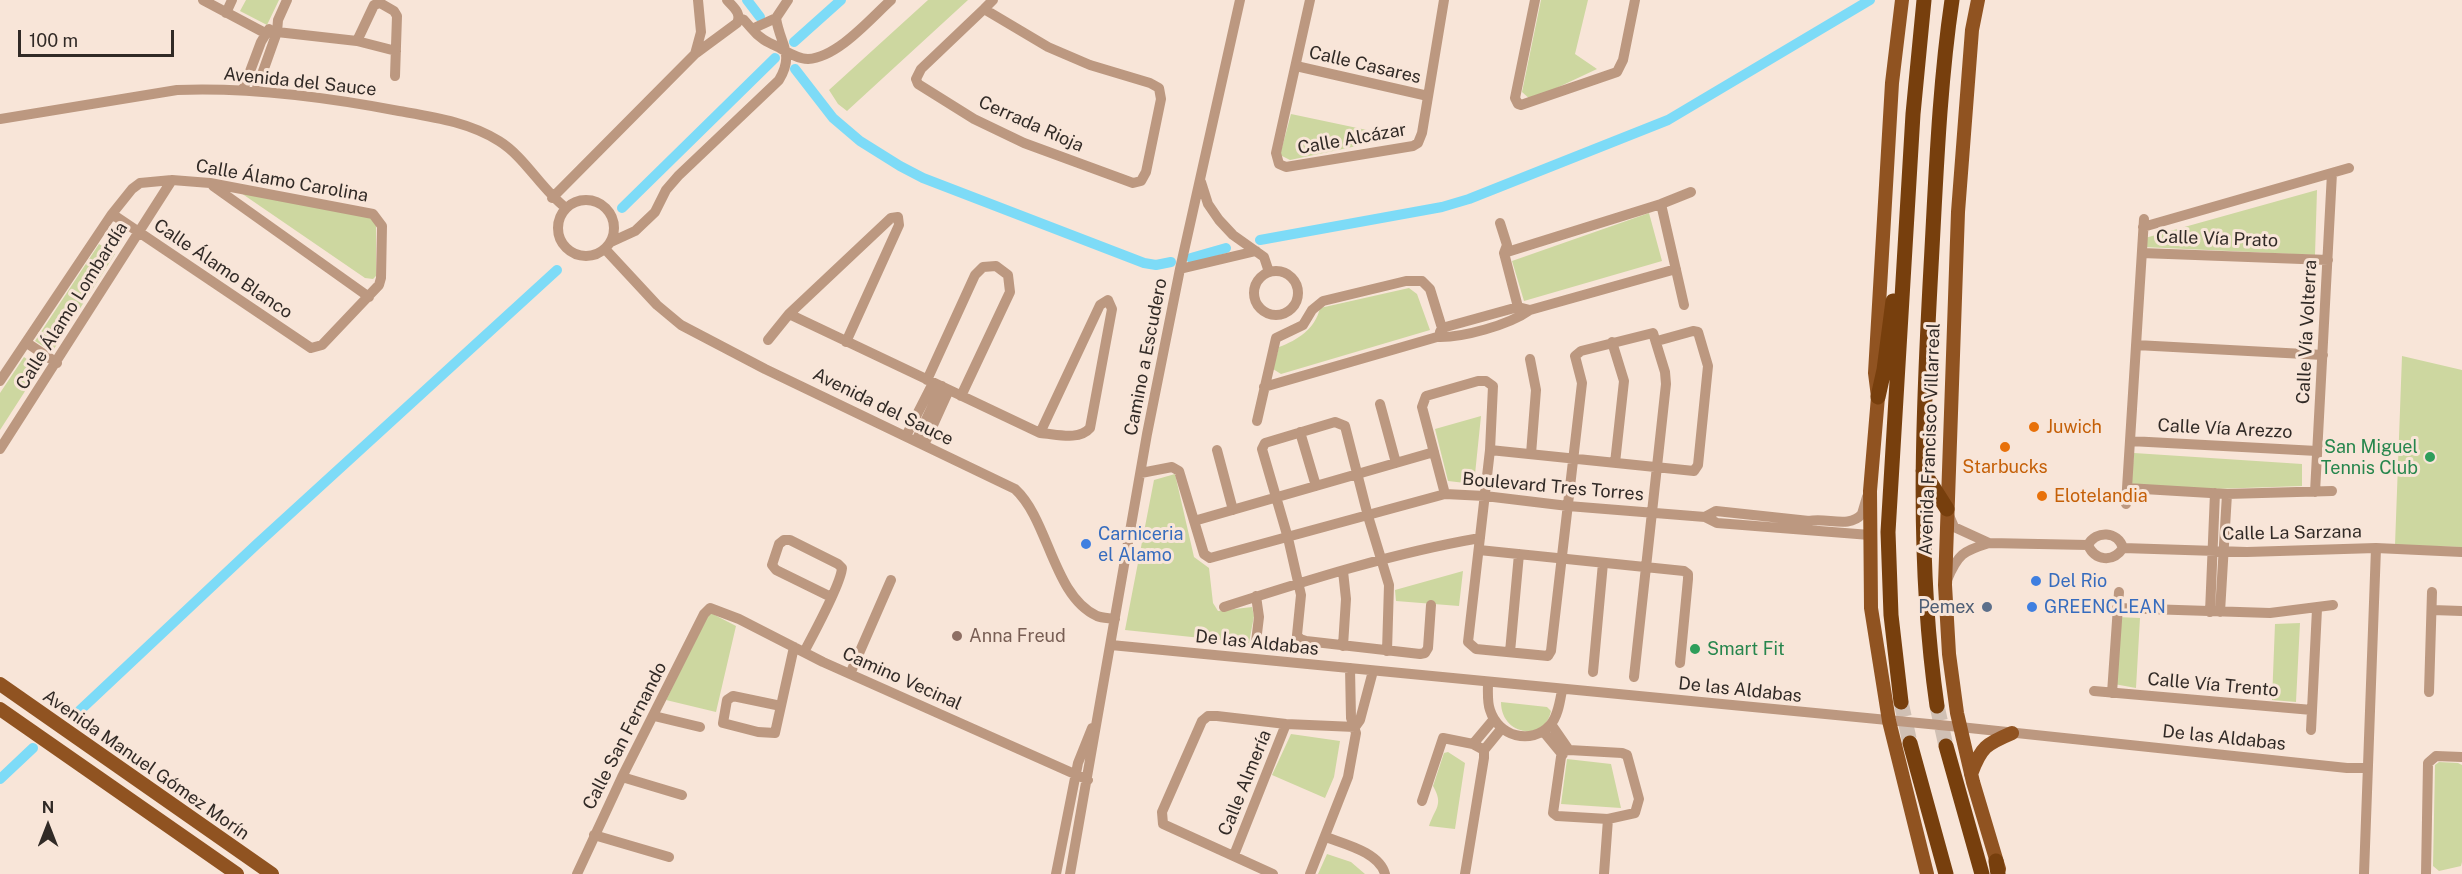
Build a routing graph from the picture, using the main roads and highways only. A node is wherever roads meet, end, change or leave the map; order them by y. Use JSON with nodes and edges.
{"nodes":[{"id":1,"x":1902,"y":0,"type":"edge"},
{"id":2,"x":1924,"y":0,"type":"edge"},
{"id":3,"x":1952,"y":0,"type":"edge"},
{"id":4,"x":1978,"y":0,"type":"edge"},
{"id":5,"x":1905,"y":239,"type":"junction"},
{"id":6,"x":1878,"y":397,"type":"junction"},
{"id":7,"x":1922,"y":470,"type":"junction"},
{"id":8,"x":1947,"y":509,"type":"junction"},
{"id":9,"x":0,"y":684,"type":"edge"},
{"id":10,"x":1901,"y":702,"type":"tunnel mouth"},
{"id":11,"x":1936,"y":706,"type":"tunnel mouth"},
{"id":12,"x":0,"y":709,"type":"edge"},
{"id":13,"x":2012,"y":733,"type":"road end"},
{"id":14,"x":1910,"y":743,"type":"tunnel mouth"},
{"id":15,"x":1946,"y":746,"type":"tunnel mouth"},
{"id":16,"x":1971,"y":774,"type":"junction"},
{"id":17,"x":1998,"y":870,"type":"edge"},
{"id":18,"x":237,"y":874,"type":"edge"},
{"id":19,"x":272,"y":874,"type":"edge"},
{"id":20,"x":1927,"y":874,"type":"edge"},
{"id":21,"x":1946,"y":874,"type":"edge"},
{"id":22,"x":1982,"y":874,"type":"edge"}],
"edges":[{"from":1,"to":6,"type":"main road"},
{"from":2,"to":5,"type":"highway","name":"Avenida Francisco Villarreal"},
{"from":3,"to":7,"type":"highway","name":"Avenida Francisco Villarreal"},
{"from":4,"to":8,"type":"main road","name":"Avenida Francisco Villarreal"},
{"from":5,"to":6,"type":"highway"},
{"from":5,"to":10,"type":"highway","name":"Avenida Francisco Villarreal"},
{"from":6,"to":20,"type":"main road"},
{"from":7,"to":8,"type":"highway"},
{"from":7,"to":11,"type":"highway","name":"Avenida Francisco Villarreal"},
{"from":8,"to":16,"type":"main road","name":"Avenida Francisco Villarreal"},
{"from":9,"to":19,"type":"main road","name":"Avenida Manuel Gómez Morín"},
{"from":12,"to":18,"type":"main road","name":"Avenida Manuel Gómez Morín"},
{"from":13,"to":16,"type":"main road"},
{"from":14,"to":21,"type":"highway"},
{"from":15,"to":22,"type":"highway"},
{"from":16,"to":17,"type":"main road","name":"Avenida Francisco Villarreal"}]}
